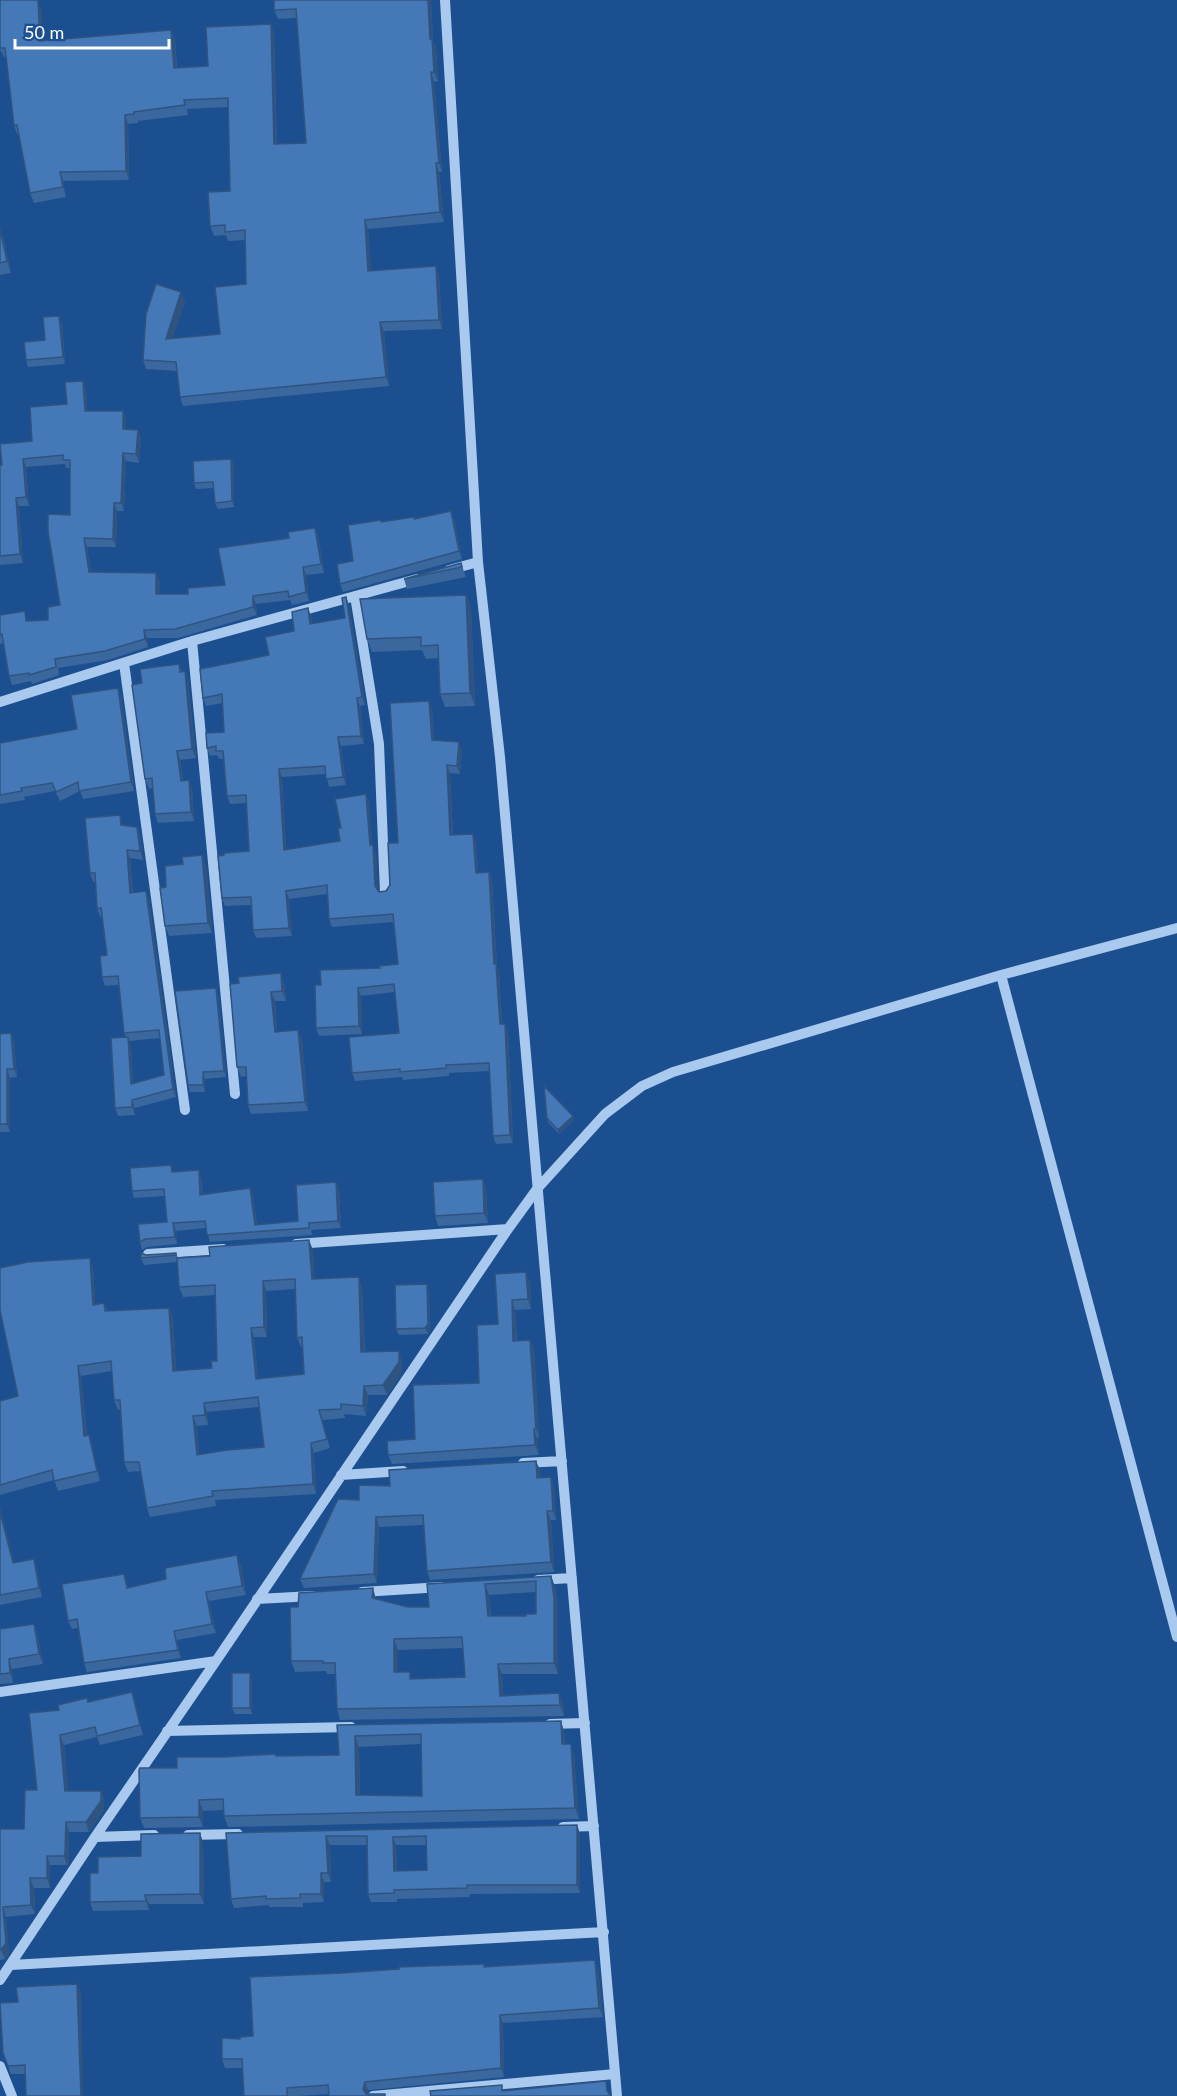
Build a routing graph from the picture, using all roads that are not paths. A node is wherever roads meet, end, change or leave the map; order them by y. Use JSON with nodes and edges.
{"nodes":[{"id":1,"x":445,"y":0,"type":"edge"},
{"id":2,"x":478,"y":562,"type":"junction"},
{"id":3,"x":355,"y":596,"type":"junction"},
{"id":4,"x":192,"y":641,"type":"junction"},
{"id":5,"x":124,"y":663,"type":"junction"},
{"id":6,"x":0,"y":702,"type":"edge"},
{"id":7,"x":385,"y":893,"type":"edge"},
{"id":8,"x":1177,"y":928,"type":"edge"},
{"id":9,"x":1001,"y":975,"type":"junction"},
{"id":10,"x":235,"y":1094,"type":"dead end"},
{"id":11,"x":185,"y":1110,"type":"dead end"},
{"id":12,"x":537,"y":1189,"type":"junction"},
{"id":13,"x":508,"y":1229,"type":"junction"},
{"id":14,"x":288,"y":1244,"type":"edge"},
{"id":15,"x":230,"y":1249,"type":"edge"},
{"id":16,"x":148,"y":1254,"type":"edge"},
{"id":17,"x":562,"y":1461,"type":"junction"},
{"id":18,"x":515,"y":1464,"type":"edge"},
{"id":19,"x":411,"y":1471,"type":"edge"},
{"id":20,"x":341,"y":1475,"type":"junction"},
{"id":21,"x":572,"y":1578,"type":"junction"},
{"id":22,"x":526,"y":1581,"type":"edge"},
{"id":23,"x":455,"y":1586,"type":"edge"},
{"id":24,"x":350,"y":1593,"type":"edge"},
{"id":25,"x":327,"y":1595,"type":"edge"},
{"id":26,"x":257,"y":1599,"type":"junction"},
{"id":27,"x":1177,"y":1637,"type":"edge"},
{"id":28,"x":216,"y":1661,"type":"junction"},
{"id":29,"x":0,"y":1692,"type":"edge"},
{"id":30,"x":585,"y":1723,"type":"junction"},
{"id":31,"x":537,"y":1724,"type":"edge"},
{"id":32,"x":358,"y":1727,"type":"edge"},
{"id":33,"x":167,"y":1731,"type":"junction"},
{"id":34,"x":594,"y":1826,"type":"junction"},
{"id":35,"x":547,"y":1827,"type":"edge"},
{"id":36,"x":249,"y":1833,"type":"edge"},
{"id":37,"x":166,"y":1835,"type":"edge"},
{"id":38,"x":178,"y":1835,"type":"edge"},
{"id":39,"x":95,"y":1837,"type":"junction"},
{"id":40,"x":604,"y":1932,"type":"junction"},
{"id":41,"x":11,"y":1965,"type":"junction"},
{"id":42,"x":0,"y":1980,"type":"edge"},
{"id":43,"x":0,"y":2066,"type":"edge"},
{"id":44,"x":615,"y":2074,"type":"junction"},
{"id":45,"x":12,"y":2096,"type":"edge"},
{"id":46,"x":373,"y":2096,"type":"edge"},
{"id":47,"x":617,"y":2096,"type":"edge"}],
"edges":[{"from":1,"to":2,"type":"street"},
{"from":2,"to":3,"type":"street"},
{"from":2,"to":12,"type":"street"},
{"from":3,"to":4,"type":"street"},
{"from":3,"to":7,"type":"street"},
{"from":4,"to":5,"type":"street"},
{"from":4,"to":10,"type":"street"},
{"from":5,"to":6,"type":"street"},
{"from":5,"to":11,"type":"street"},
{"from":8,"to":9,"type":"street"},
{"from":9,"to":12,"type":"street"},
{"from":9,"to":27,"type":"street"},
{"from":12,"to":13,"type":"street"},
{"from":12,"to":17,"type":"street"},
{"from":13,"to":14,"type":"street"},
{"from":13,"to":20,"type":"street"},
{"from":15,"to":16,"type":"street"},
{"from":17,"to":18,"type":"street"},
{"from":17,"to":21,"type":"street"},
{"from":19,"to":20,"type":"street"},
{"from":20,"to":26,"type":"street"},
{"from":21,"to":22,"type":"street"},
{"from":21,"to":30,"type":"street"},
{"from":23,"to":24,"type":"street"},
{"from":25,"to":26,"type":"street"},
{"from":26,"to":28,"type":"street"},
{"from":28,"to":29,"type":"street"},
{"from":28,"to":33,"type":"street"},
{"from":30,"to":31,"type":"street"},
{"from":30,"to":34,"type":"street"},
{"from":32,"to":33,"type":"street"},
{"from":33,"to":39,"type":"street"},
{"from":34,"to":35,"type":"street"},
{"from":34,"to":40,"type":"street"},
{"from":36,"to":38,"type":"street"},
{"from":37,"to":39,"type":"street"},
{"from":39,"to":41,"type":"street"},
{"from":40,"to":41,"type":"street"},
{"from":40,"to":44,"type":"street"},
{"from":41,"to":42,"type":"street"},
{"from":43,"to":45,"type":"street"},
{"from":44,"to":46,"type":"street"},
{"from":44,"to":47,"type":"street"}]}
